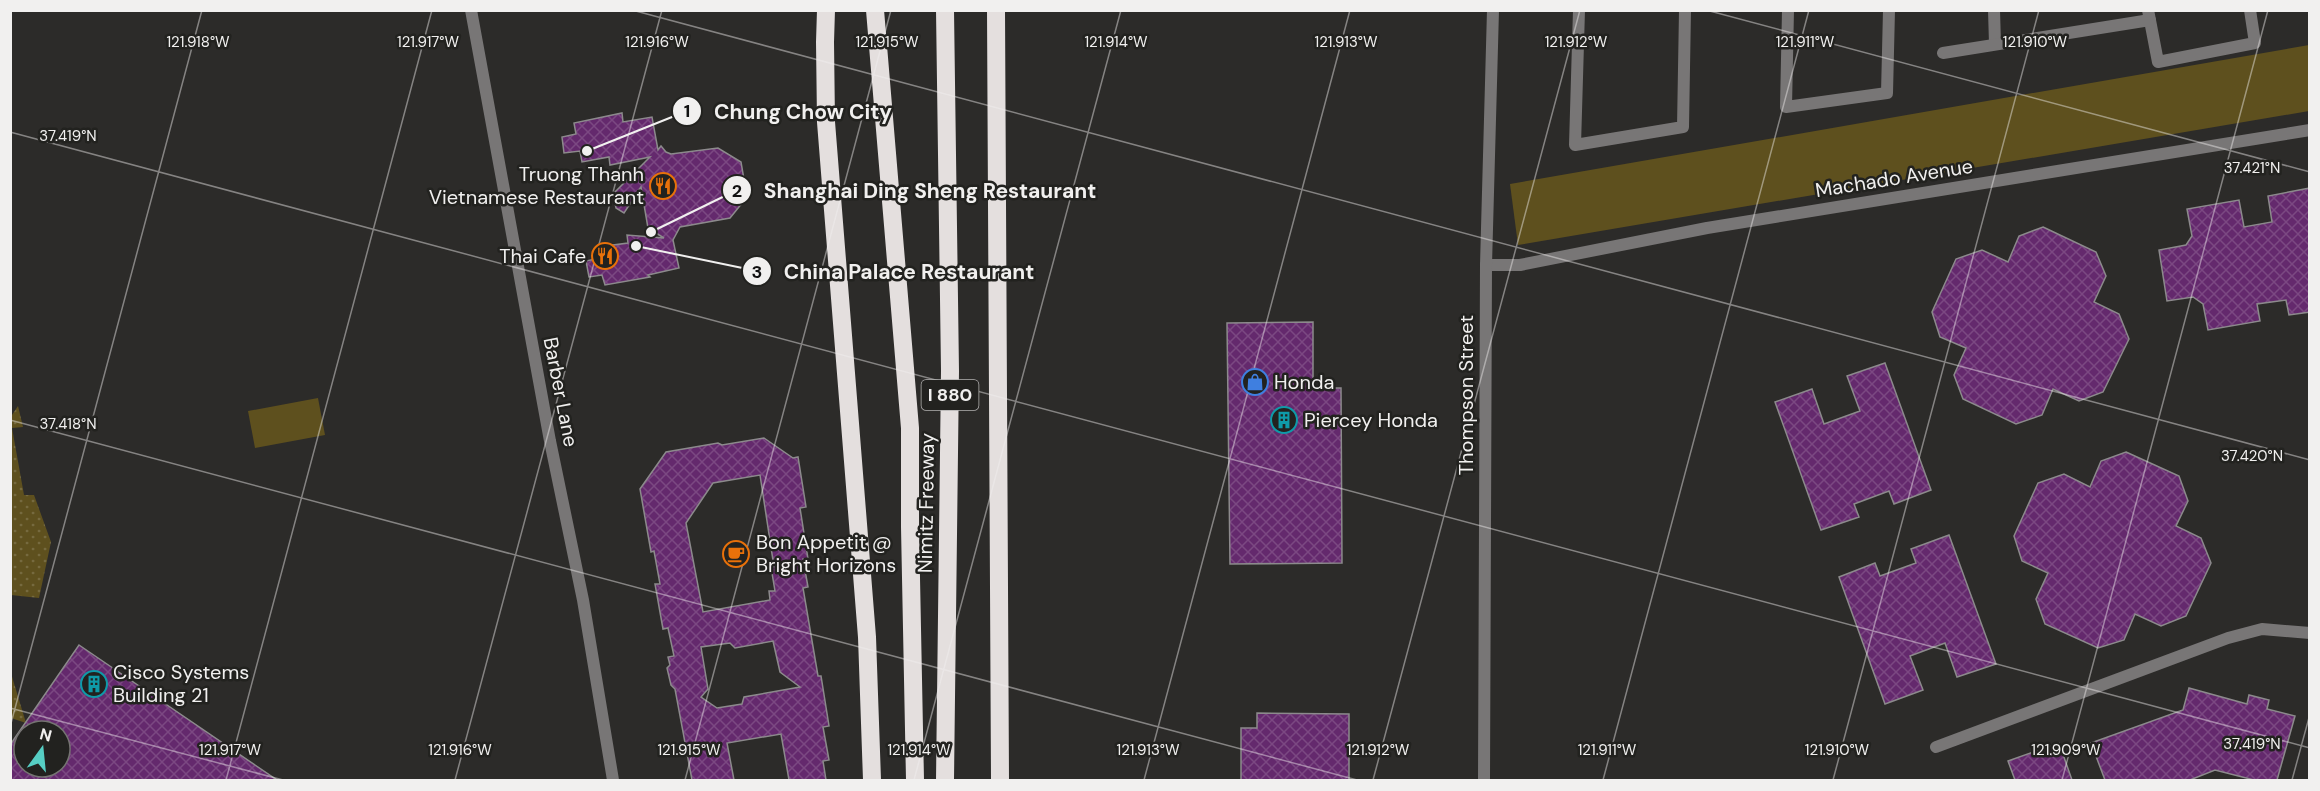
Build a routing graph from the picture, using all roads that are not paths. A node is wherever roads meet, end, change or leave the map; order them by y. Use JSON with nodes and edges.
{"nodes":[{"id":1,"x":471,"y":10,"type":"edge"},
{"id":2,"x":826,"y":10,"type":"edge"},
{"id":3,"x":875,"y":10,"type":"edge"},
{"id":4,"x":945,"y":10,"type":"edge"},
{"id":5,"x":996,"y":10,"type":"edge"},
{"id":6,"x":1493,"y":10,"type":"edge"},
{"id":7,"x":1579,"y":10,"type":"edge"},
{"id":8,"x":1685,"y":10,"type":"edge"},
{"id":9,"x":1788,"y":10,"type":"edge"},
{"id":10,"x":1889,"y":10,"type":"edge"},
{"id":11,"x":1994,"y":10,"type":"edge"},
{"id":12,"x":2250,"y":10,"type":"edge"},
{"id":13,"x":2149,"y":15,"type":"edge"},
{"id":14,"x":1995,"y":44,"type":"junction"},
{"id":15,"x":1943,"y":53,"type":"dead end"},
{"id":16,"x":2310,"y":130,"type":"edge"},
{"id":17,"x":1486,"y":265,"type":"junction"},
{"id":18,"x":2310,"y":633,"type":"edge"},
{"id":19,"x":1936,"y":747,"type":"dead end"},
{"id":20,"x":613,"y":780,"type":"edge"},
{"id":21,"x":872,"y":780,"type":"edge"},
{"id":22,"x":915,"y":780,"type":"edge"},
{"id":23,"x":945,"y":780,"type":"edge"},
{"id":24,"x":1000,"y":780,"type":"edge"},
{"id":25,"x":1484,"y":780,"type":"edge"}],
"edges":[{"from":1,"to":20,"type":"street","name":"Barber Lane"},
{"from":2,"to":21,"type":"highway"},
{"from":3,"to":22,"type":"highway"},
{"from":4,"to":23,"type":"highway","name":"Nimitz Freeway","number":"I 880"},
{"from":5,"to":24,"type":"highway","number":"I 880"},
{"from":6,"to":17,"type":"street","name":"Thompson Street"},
{"from":7,"to":8,"type":"street"},
{"from":9,"to":10,"type":"street"},
{"from":11,"to":14,"type":"street"},
{"from":12,"to":13,"type":"street"},
{"from":13,"to":14,"type":"street"},
{"from":14,"to":15,"type":"street"},
{"from":16,"to":17,"type":"street","name":"Machado Avenue"},
{"from":17,"to":25,"type":"street","name":"Thompson Street"},
{"from":18,"to":19,"type":"street"}]}
